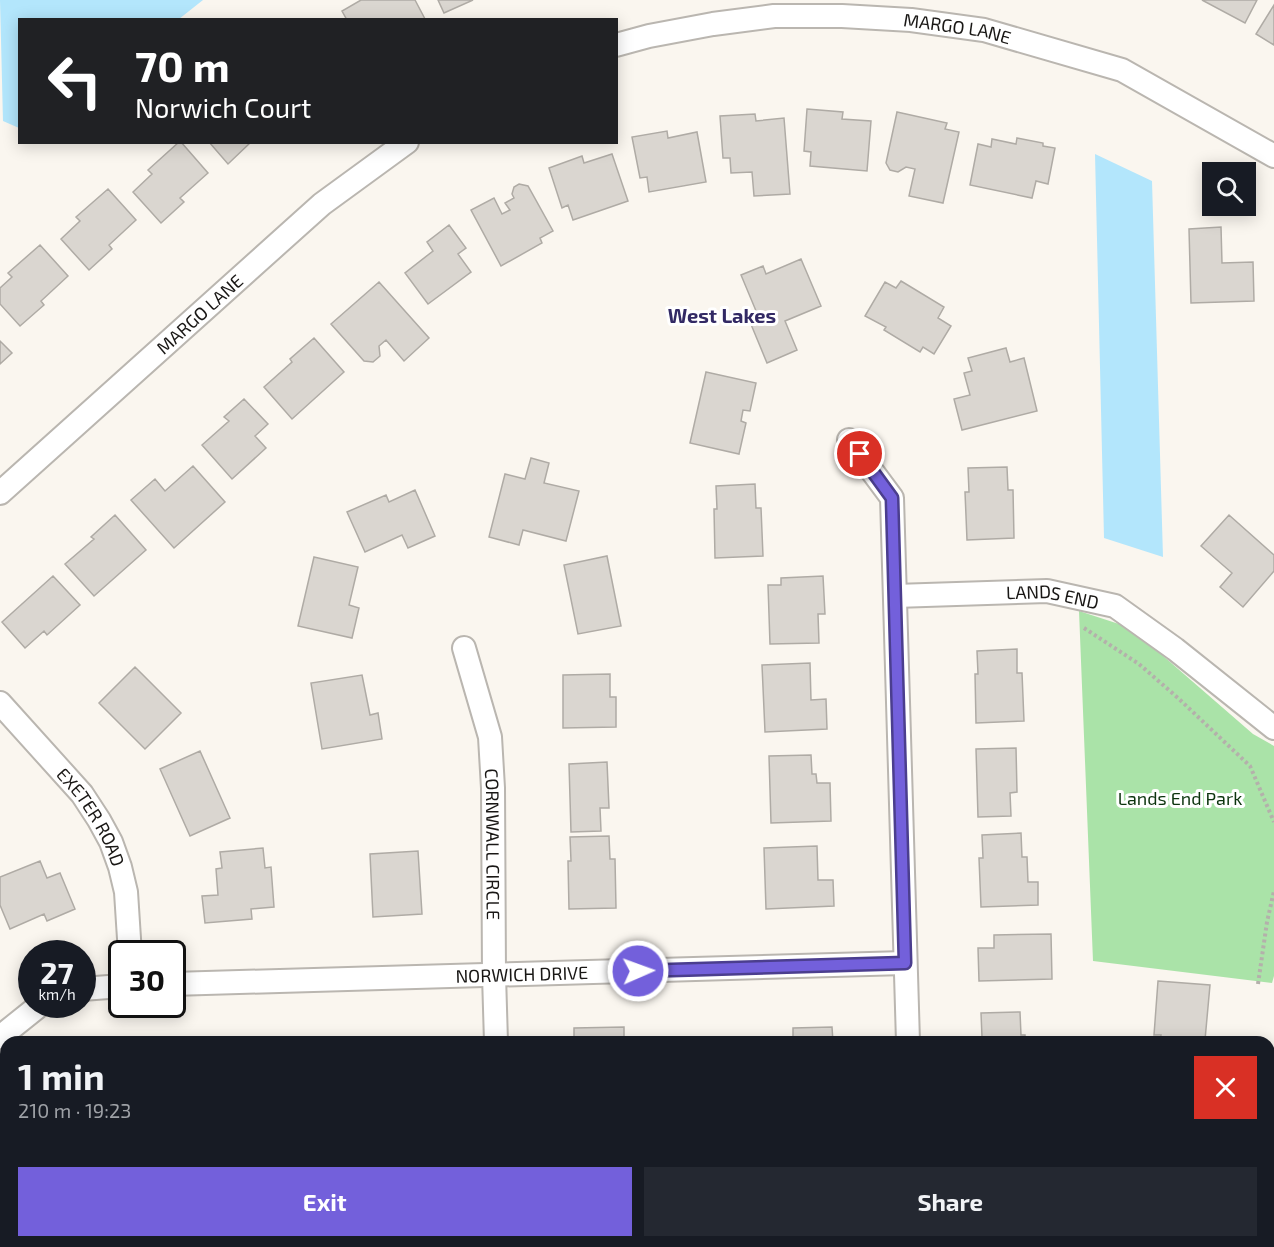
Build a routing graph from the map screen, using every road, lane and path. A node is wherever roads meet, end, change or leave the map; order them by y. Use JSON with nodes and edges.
{"nodes":[{"id":1,"x":618,"y":44,"type":"edge"},
{"id":2,"x":403,"y":144,"type":"edge"},
{"id":3,"x":1274,"y":156,"type":"edge"},
{"id":4,"x":849,"y":440,"type":"dead end"},
{"id":5,"x":0,"y":492,"type":"edge"},
{"id":6,"x":895,"y":596,"type":"junction"},
{"id":7,"x":1084,"y":628,"type":"dead end"},
{"id":8,"x":464,"y":648,"type":"dead end"},
{"id":9,"x":0,"y":703,"type":"edge"},
{"id":10,"x":1274,"y":728,"type":"edge"},
{"id":11,"x":1274,"y":822,"type":"edge"},
{"id":12,"x":1274,"y":891,"type":"edge"},
{"id":13,"x":129,"y":940,"type":"edge"},
{"id":14,"x":905,"y":963,"type":"junction"},
{"id":15,"x":494,"y":975,"type":"junction"},
{"id":16,"x":186,"y":984,"type":"edge"},
{"id":17,"x":1257,"y":984,"type":"dead end"},
{"id":18,"x":24,"y":1018,"type":"edge"},
{"id":19,"x":1,"y":1036,"type":"edge"},
{"id":20,"x":496,"y":1036,"type":"edge"},
{"id":21,"x":908,"y":1036,"type":"edge"}],
"edges":[{"from":1,"to":3,"type":"street","name":"MARGO LANE"},
{"from":2,"to":5,"type":"street","name":"MARGO LANE"},
{"from":4,"to":6,"type":"street"},
{"from":6,"to":10,"type":"street","name":"LANDS END"},
{"from":6,"to":14,"type":"street"},
{"from":7,"to":11,"type":"path"},
{"from":8,"to":15,"type":"street","name":"CORNWALL CIRCLE"},
{"from":9,"to":13,"type":"street","name":"EXETER ROAD"},
{"from":12,"to":17,"type":"path"},
{"from":14,"to":15,"type":"street","name":"NORWICH DRIVE"},
{"from":14,"to":21,"type":"street"},
{"from":15,"to":16,"type":"street","name":"NORWICH DRIVE"},
{"from":15,"to":20,"type":"street","name":"CORNWALL CIRCLE"},
{"from":18,"to":19,"type":"street"}]}
